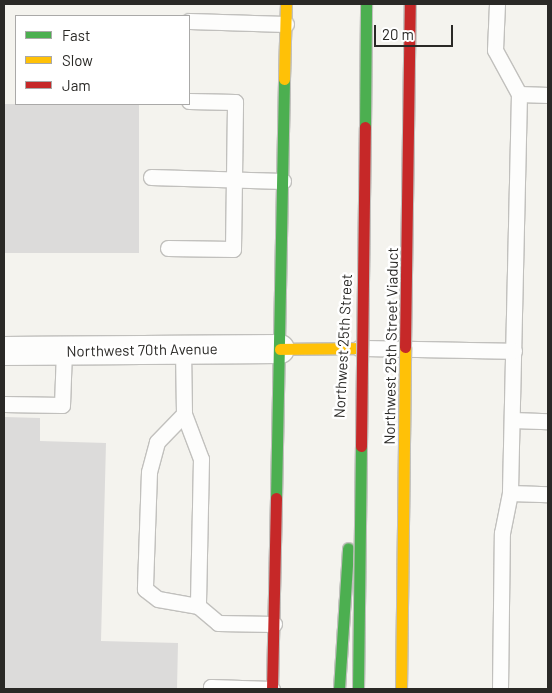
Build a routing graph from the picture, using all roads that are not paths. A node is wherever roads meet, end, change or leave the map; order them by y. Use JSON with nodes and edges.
{"nodes":[{"id":1,"x":286,"y":4,"type":"edge"},
{"id":2,"x":366,"y":4,"type":"edge"},
{"id":3,"x":370,"y":4,"type":"edge"},
{"id":4,"x":410,"y":4,"type":"edge"},
{"id":5,"x":497,"y":4,"type":"edge"},
{"id":6,"x":190,"y":22,"type":"edge"},
{"id":7,"x":286,"y":24,"type":"junction"},
{"id":8,"x":519,"y":94,"type":"junction"},
{"id":9,"x":548,"y":95,"type":"edge"},
{"id":10,"x":190,"y":101,"type":"edge"},
{"id":11,"x":151,"y":177,"type":"dead end"},
{"id":12,"x":234,"y":179,"type":"junction"},
{"id":13,"x":283,"y":181,"type":"junction"},
{"id":14,"x":168,"y":248,"type":"dead end"},
{"id":15,"x":359,"y":348,"type":"junction"},
{"id":16,"x":183,"y":349,"type":"junction"},
{"id":17,"x":280,"y":349,"type":"junction"},
{"id":18,"x":64,"y":350,"type":"junction"},
{"id":19,"x":4,"y":351,"type":"edge"},
{"id":20,"x":514,"y":351,"type":"junction"},
{"id":21,"x":4,"y":404,"type":"edge"},
{"id":22,"x":184,"y":414,"type":"junction"},
{"id":23,"x":512,"y":420,"type":"junction"},
{"id":24,"x":548,"y":421,"type":"edge"},
{"id":25,"x":510,"y":493,"type":"junction"},
{"id":26,"x":548,"y":494,"type":"edge"},
{"id":27,"x":198,"y":606,"type":"junction"},
{"id":28,"x":274,"y":624,"type":"junction"},
{"id":29,"x":211,"y":689,"type":"edge"},
{"id":30,"x":272,"y":689,"type":"edge"},
{"id":31,"x":340,"y":689,"type":"edge"},
{"id":32,"x":358,"y":689,"type":"edge"},
{"id":33,"x":401,"y":689,"type":"edge"},
{"id":34,"x":500,"y":689,"type":"edge"}],
"edges":[{"from":1,"to":7,"type":"street"},
{"from":2,"to":32,"type":"street","name":"Northwest 25th Street Viaduct","bridge":true},
{"from":3,"to":15,"type":"street","name":"Northwest 25th Street"},
{"from":4,"to":33,"type":"street","name":"Northwest 25th Street Viaduct","bridge":true},
{"from":5,"to":8,"type":"lane"},
{"from":6,"to":7,"type":"lane"},
{"from":7,"to":13,"type":"street"},
{"from":8,"to":9,"type":"lane"},
{"from":8,"to":20,"type":"lane"},
{"from":10,"to":12,"type":"lane"},
{"from":11,"to":12,"type":"lane"},
{"from":12,"to":13,"type":"lane"},
{"from":12,"to":14,"type":"lane"},
{"from":13,"to":17,"type":"street"},
{"from":15,"to":17,"type":"street"},
{"from":15,"to":20,"type":"lane"},
{"from":15,"to":31,"type":"street","name":"Northwest 25th Street"},
{"from":16,"to":17,"type":"street","name":"Northwest 70th Avenue"},
{"from":16,"to":18,"type":"street","name":"Northwest 70th Avenue"},
{"from":16,"to":22,"type":"lane"},
{"from":17,"to":28,"type":"street"},
{"from":18,"to":19,"type":"street","name":"Northwest 70th Avenue"},
{"from":18,"to":21,"type":"lane"},
{"from":20,"to":23,"type":"lane"},
{"from":22,"to":27,"type":"lane"},
{"from":22,"to":27,"type":"lane"},
{"from":23,"to":24,"type":"lane"},
{"from":23,"to":25,"type":"lane"},
{"from":25,"to":26,"type":"lane"},
{"from":25,"to":34,"type":"lane"},
{"from":27,"to":28,"type":"lane"},
{"from":28,"to":30,"type":"street"},
{"from":29,"to":30,"type":"lane"}]}
